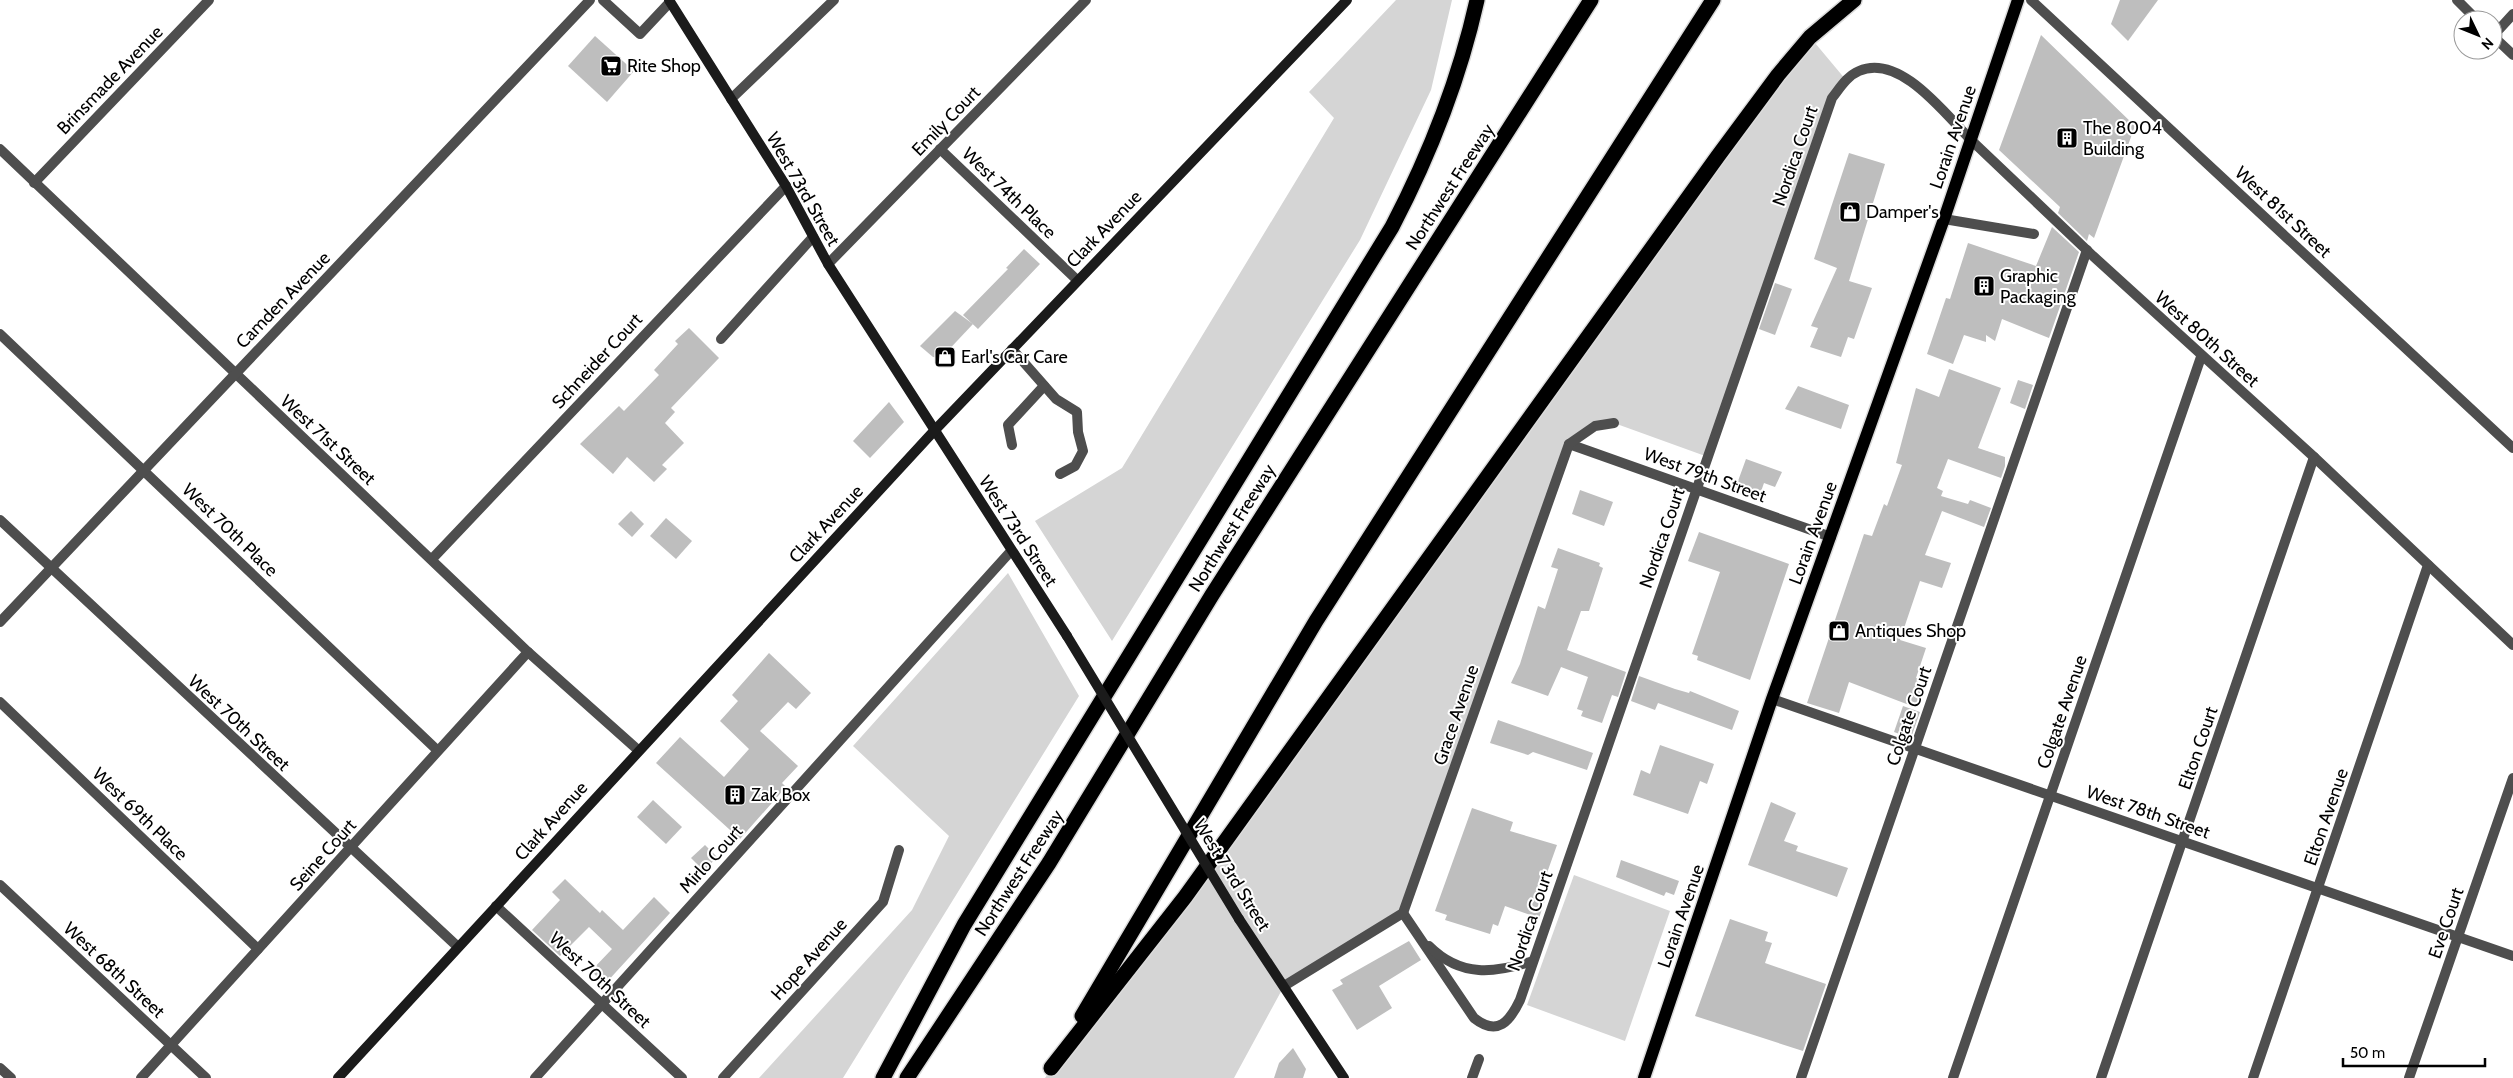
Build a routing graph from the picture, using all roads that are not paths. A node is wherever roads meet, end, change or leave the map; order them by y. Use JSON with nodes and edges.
{"nodes":[{"id":1,"x":210,"y":0,"type":"edge"},
{"id":2,"x":590,"y":0,"type":"edge"},
{"id":3,"x":603,"y":0,"type":"edge"},
{"id":4,"x":834,"y":0,"type":"edge"},
{"id":5,"x":1086,"y":0,"type":"edge"},
{"id":6,"x":1347,"y":0,"type":"edge"},
{"id":7,"x":1477,"y":0,"type":"edge"},
{"id":8,"x":1591,"y":0,"type":"edge"},
{"id":9,"x":1713,"y":0,"type":"edge"},
{"id":10,"x":1854,"y":0,"type":"edge"},
{"id":11,"x":2018,"y":0,"type":"edge"},
{"id":12,"x":2030,"y":0,"type":"edge"},
{"id":13,"x":2456,"y":0,"type":"edge"},
{"id":14,"x":670,"y":1,"type":"edge"},
{"id":15,"x":2466,"y":10,"type":"edge"},
{"id":16,"x":2513,"y":14,"type":"edge"},
{"id":17,"x":2503,"y":25,"type":"edge"},
{"id":18,"x":2503,"y":46,"type":"edge"},
{"id":19,"x":2513,"y":55,"type":"edge"},
{"id":20,"x":1874,"y":67,"type":"joint"},
{"id":21,"x":731,"y":99,"type":"junction"},
{"id":22,"x":1971,"y":140,"type":"junction"},
{"id":23,"x":0,"y":149,"type":"edge"},
{"id":24,"x":940,"y":149,"type":"junction"},
{"id":25,"x":34,"y":183,"type":"junction"},
{"id":26,"x":786,"y":186,"type":"junction"},
{"id":27,"x":1944,"y":219,"type":"junction"},
{"id":28,"x":2034,"y":234,"type":"dead end"},
{"id":29,"x":813,"y":237,"type":"junction"},
{"id":30,"x":2087,"y":250,"type":"junction"},
{"id":31,"x":828,"y":264,"type":"junction"},
{"id":32,"x":1077,"y":280,"type":"junction"},
{"id":33,"x":0,"y":334,"type":"edge"},
{"id":34,"x":721,"y":339,"type":"dead end"},
{"id":35,"x":1012,"y":348,"type":"junction"},
{"id":36,"x":2201,"y":357,"type":"junction"},
{"id":37,"x":235,"y":374,"type":"junction"},
{"id":38,"x":1044,"y":386,"type":"junction"},
{"id":39,"x":1614,"y":423,"type":"dead end"},
{"id":40,"x":934,"y":431,"type":"junction"},
{"id":41,"x":1568,"y":444,"type":"junction"},
{"id":42,"x":1012,"y":445,"type":"dead end"},
{"id":43,"x":2513,"y":448,"type":"edge"},
{"id":44,"x":2314,"y":457,"type":"junction"},
{"id":45,"x":144,"y":470,"type":"junction"},
{"id":46,"x":1060,"y":474,"type":"dead end"},
{"id":47,"x":1696,"y":490,"type":"junction"},
{"id":48,"x":0,"y":520,"type":"edge"},
{"id":49,"x":1831,"y":537,"type":"junction"},
{"id":50,"x":1011,"y":551,"type":"junction"},
{"id":51,"x":432,"y":559,"type":"junction"},
{"id":52,"x":2428,"y":566,"type":"junction"},
{"id":53,"x":51,"y":568,"type":"junction"},
{"id":54,"x":0,"y":622,"type":"edge"},
{"id":55,"x":2513,"y":645,"type":"edge"},
{"id":56,"x":528,"y":652,"type":"junction"},
{"id":57,"x":1772,"y":699,"type":"junction"},
{"id":58,"x":0,"y":702,"type":"edge"},
{"id":59,"x":437,"y":750,"type":"junction"},
{"id":60,"x":638,"y":750,"type":"junction"},
{"id":61,"x":1914,"y":750,"type":"junction"},
{"id":62,"x":2513,"y":778,"type":"edge"},
{"id":63,"x":2051,"y":796,"type":"junction"},
{"id":64,"x":2184,"y":840,"type":"junction"},
{"id":65,"x":351,"y":850,"type":"junction"},
{"id":66,"x":898,"y":850,"type":"dead end"},
{"id":67,"x":0,"y":886,"type":"edge"},
{"id":68,"x":2318,"y":890,"type":"junction"},
{"id":69,"x":496,"y":906,"type":"junction"},
{"id":70,"x":1403,"y":913,"type":"junction"},
{"id":71,"x":1417,"y":934,"type":"junction"},
{"id":72,"x":2458,"y":936,"type":"junction"},
{"id":73,"x":458,"y":947,"type":"junction"},
{"id":74,"x":258,"y":949,"type":"junction"},
{"id":75,"x":2513,"y":956,"type":"edge"},
{"id":76,"x":1533,"y":960,"type":"junction"},
{"id":77,"x":1284,"y":986,"type":"junction"},
{"id":78,"x":602,"y":1005,"type":"junction"},
{"id":79,"x":170,"y":1045,"type":"junction"},
{"id":80,"x":1479,"y":1059,"type":"dead end"},
{"id":81,"x":0,"y":1068,"type":"edge"},
{"id":82,"x":1048,"y":1073,"type":"edge"},
{"id":83,"x":1340,"y":1076,"type":"edge"},
{"id":84,"x":10,"y":1078,"type":"edge"},
{"id":85,"x":141,"y":1078,"type":"edge"},
{"id":86,"x":206,"y":1078,"type":"edge"},
{"id":87,"x":338,"y":1078,"type":"edge"},
{"id":88,"x":535,"y":1078,"type":"edge"},
{"id":89,"x":682,"y":1078,"type":"edge"},
{"id":90,"x":723,"y":1078,"type":"edge"},
{"id":91,"x":883,"y":1078,"type":"edge"},
{"id":92,"x":907,"y":1078,"type":"edge"},
{"id":93,"x":1472,"y":1078,"type":"edge"},
{"id":94,"x":1644,"y":1078,"type":"edge"},
{"id":95,"x":1801,"y":1078,"type":"edge"},
{"id":96,"x":1953,"y":1078,"type":"edge"},
{"id":97,"x":2101,"y":1078,"type":"edge"},
{"id":98,"x":2253,"y":1078,"type":"edge"},
{"id":99,"x":2409,"y":1078,"type":"edge"}],
"edges":[{"from":1,"to":25,"type":"street","name":"Brinsmade Avenue"},
{"from":2,"to":37,"type":"street","name":"Camden Avenue"},
{"from":3,"to":14,"type":"street"},
{"from":4,"to":21,"type":"street"},
{"from":5,"to":24,"type":"street","name":"Emily Court"},
{"from":6,"to":32,"type":"street","name":"Clark Avenue"},
{"from":7,"to":91,"type":"highway"},
{"from":8,"to":92,"type":"highway","name":"Northwest Freeway"},
{"from":9,"to":82,"type":"highway"},
{"from":10,"to":82,"type":"highway"},
{"from":11,"to":22,"type":"main road","name":"Lorain Avenue"},
{"from":12,"to":43,"type":"street","name":"West 81st Street"},
{"from":13,"to":15,"type":"street"},
{"from":14,"to":21,"type":"street","name":"West 73rd Street"},
{"from":16,"to":17,"type":"street"},
{"from":18,"to":19,"type":"street"},
{"from":20,"to":22,"type":"street","name":"West 80th Street"},
{"from":20,"to":47,"type":"street","name":"Nordica Court"},
{"from":21,"to":26,"type":"street","name":"West 73rd Street"},
{"from":22,"to":27,"type":"main road","name":"Lorain Avenue"},
{"from":22,"to":30,"type":"street","name":"West 80th Street"},
{"from":23,"to":25,"type":"street","name":"West 71st Street"},
{"from":24,"to":31,"type":"street","name":"Emily Court"},
{"from":24,"to":32,"type":"street","name":"West 74th Place"},
{"from":25,"to":37,"type":"street","name":"West 71st Street"},
{"from":26,"to":29,"type":"street","name":"West 73rd Street"},
{"from":26,"to":51,"type":"street","name":"Schneider Court"},
{"from":27,"to":28,"type":"street"},
{"from":27,"to":49,"type":"main road","name":"Lorain Avenue"},
{"from":29,"to":31,"type":"street","name":"West 73rd Street"},
{"from":29,"to":34,"type":"street"},
{"from":30,"to":36,"type":"street","name":"West 80th Street"},
{"from":30,"to":61,"type":"street","name":"Colgate Court"},
{"from":31,"to":40,"type":"street","name":"West 73rd Street"},
{"from":32,"to":35,"type":"street","name":"Clark Avenue"},
{"from":33,"to":45,"type":"street","name":"West 70th Place"},
{"from":35,"to":38,"type":"street"},
{"from":35,"to":40,"type":"street","name":"Clark Avenue"},
{"from":36,"to":44,"type":"street","name":"West 80th Street"},
{"from":36,"to":63,"type":"street","name":"Colgate Avenue"},
{"from":37,"to":45,"type":"street","name":"Camden Avenue"},
{"from":37,"to":51,"type":"street","name":"West 71st Street"},
{"from":38,"to":42,"type":"street"},
{"from":38,"to":46,"type":"street"},
{"from":39,"to":41,"type":"street"},
{"from":40,"to":50,"type":"street","name":"West 73rd Street"},
{"from":40,"to":60,"type":"street","name":"Clark Avenue"},
{"from":41,"to":47,"type":"street","name":"West 79th Street"},
{"from":41,"to":70,"type":"street","name":"Grace Avenue"},
{"from":44,"to":52,"type":"street","name":"West 80th Street"},
{"from":44,"to":64,"type":"street","name":"Elton Court"},
{"from":45,"to":53,"type":"street","name":"Camden Avenue"},
{"from":45,"to":59,"type":"street","name":"West 70th Place"},
{"from":47,"to":49,"type":"street","name":"West 79th Street"},
{"from":47,"to":76,"type":"street","name":"Nordica Court"},
{"from":48,"to":53,"type":"street","name":"West 70th Street"},
{"from":49,"to":57,"type":"main road","name":"Lorain Avenue"},
{"from":50,"to":77,"type":"street","name":"West 73rd Street","bridge":true},
{"from":50,"to":78,"type":"street","name":"Mirlo Court"},
{"from":51,"to":56,"type":"street","name":"West 71st Street"},
{"from":52,"to":55,"type":"street","name":"West 80th Street"},
{"from":52,"to":68,"type":"street","name":"Elton Avenue"},
{"from":53,"to":54,"type":"street","name":"Camden Avenue"},
{"from":53,"to":65,"type":"street","name":"West 70th Street"},
{"from":56,"to":59,"type":"street","name":"Seine Court"},
{"from":56,"to":60,"type":"street","name":"West 71st Street"},
{"from":57,"to":61,"type":"street","name":"West 78th Street"},
{"from":57,"to":94,"type":"main road","name":"Lorain Avenue"},
{"from":58,"to":74,"type":"street","name":"West 69th Place"},
{"from":59,"to":65,"type":"street","name":"Seine Court"},
{"from":60,"to":69,"type":"street","name":"Clark Avenue"},
{"from":61,"to":63,"type":"street","name":"West 78th Street"},
{"from":61,"to":95,"type":"street","name":"Colgate Court"},
{"from":62,"to":72,"type":"street","name":"Eve Court"},
{"from":63,"to":64,"type":"street","name":"West 78th Street"},
{"from":63,"to":96,"type":"street","name":"Colgate Avenue"},
{"from":64,"to":68,"type":"street","name":"West 78th Street"},
{"from":64,"to":97,"type":"street","name":"Elton Court"},
{"from":65,"to":73,"type":"street","name":"West 70th Street"},
{"from":65,"to":74,"type":"street","name":"Seine Court"},
{"from":66,"to":90,"type":"street","name":"Hope Avenue"},
{"from":67,"to":79,"type":"street","name":"West 68th Street"},
{"from":68,"to":72,"type":"street","name":"West 78th Street"},
{"from":68,"to":98,"type":"street","name":"Elton Avenue"},
{"from":69,"to":73,"type":"street","name":"Clark Avenue"},
{"from":69,"to":78,"type":"street","name":"West 70th Street"},
{"from":70,"to":71,"type":"street"},
{"from":70,"to":77,"type":"street"},
{"from":71,"to":76,"type":"street"},
{"from":71,"to":76,"type":"street","name":"Nordica Court"},
{"from":72,"to":75,"type":"street","name":"West 78th Street"},
{"from":72,"to":99,"type":"street","name":"Eve Court"},
{"from":73,"to":87,"type":"street","name":"Clark Avenue"},
{"from":74,"to":79,"type":"street","name":"Seine Court"},
{"from":77,"to":83,"type":"street","name":"West 73rd Street"},
{"from":78,"to":88,"type":"street","name":"Mirlo Court"},
{"from":78,"to":89,"type":"street","name":"West 70th Street"},
{"from":79,"to":85,"type":"street","name":"Seine Court"},
{"from":79,"to":86,"type":"street","name":"West 68th Street"},
{"from":80,"to":93,"type":"street"},
{"from":81,"to":84,"type":"street"}]}
